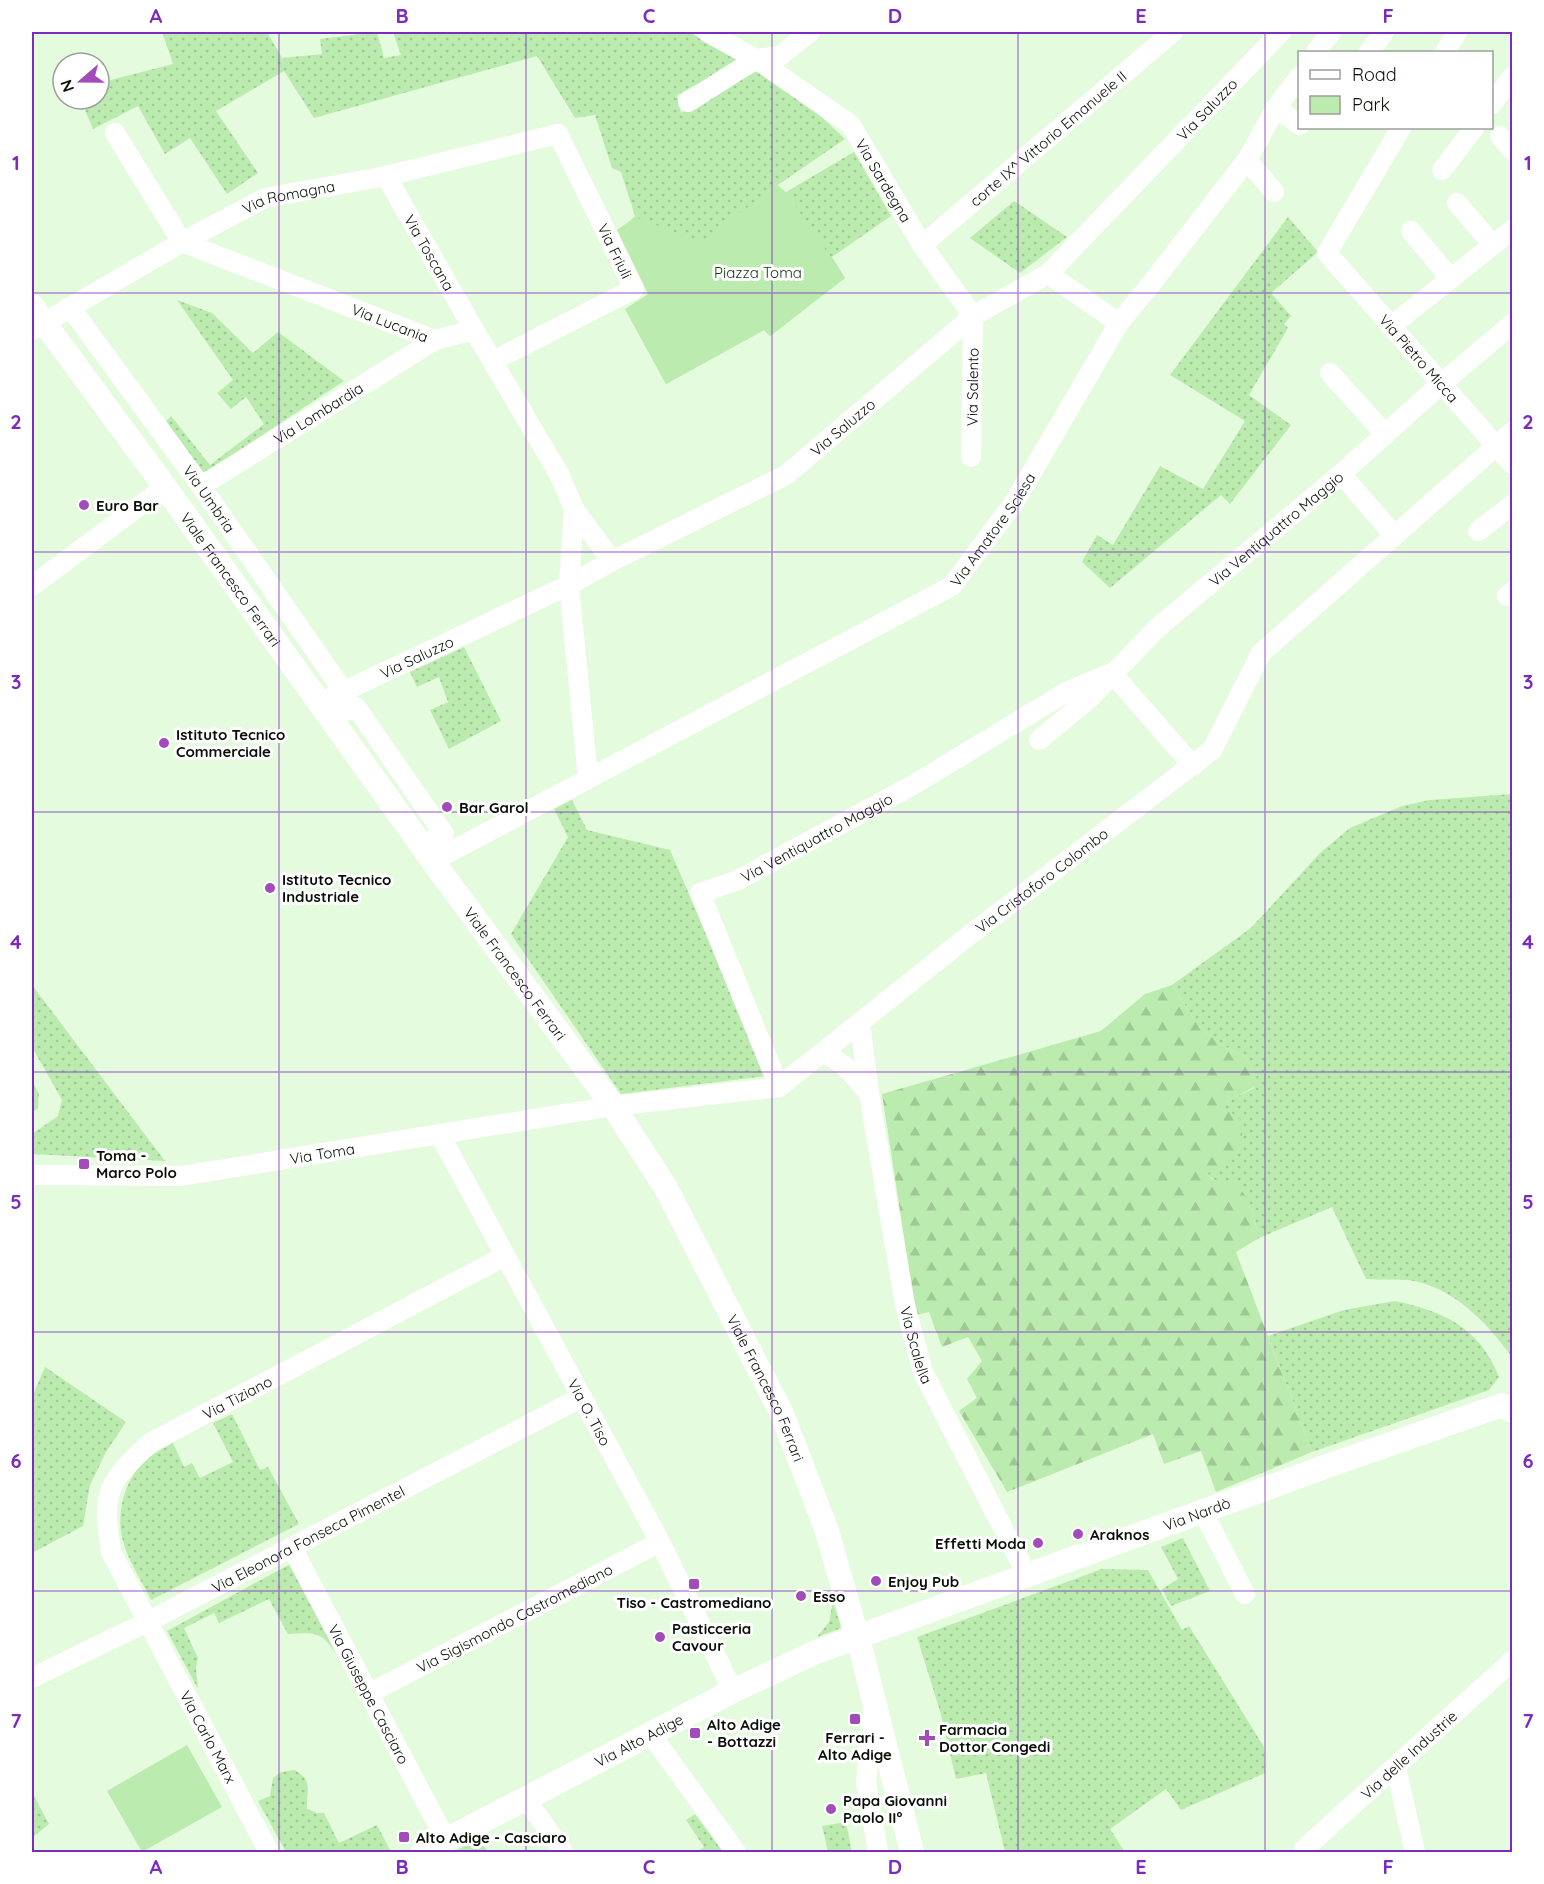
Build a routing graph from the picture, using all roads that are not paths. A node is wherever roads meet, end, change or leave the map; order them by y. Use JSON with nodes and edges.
{"nodes":[{"id":1,"x":706,"y":32,"type":"edge"},
{"id":2,"x":810,"y":32,"type":"edge"},
{"id":3,"x":1173,"y":32,"type":"edge"},
{"id":4,"x":1281,"y":32,"type":"edge"},
{"id":5,"x":1331,"y":32,"type":"edge"},
{"id":6,"x":1384,"y":32,"type":"edge"},
{"id":7,"x":1457,"y":32,"type":"edge"},
{"id":8,"x":1317,"y":51,"type":"edge"},
{"id":9,"x":1370,"y":51,"type":"edge"},
{"id":10,"x":1446,"y":51,"type":"edge"},
{"id":11,"x":756,"y":59,"type":"junction"},
{"id":12,"x":1298,"y":76,"type":"edge"},
{"id":13,"x":1512,"y":77,"type":"edge"},
{"id":14,"x":1493,"y":101,"type":"edge"},
{"id":15,"x":688,"y":102,"type":"dead end"},
{"id":16,"x":1276,"y":108,"type":"junction"},
{"id":17,"x":1298,"y":124,"type":"edge"},
{"id":18,"x":1400,"y":129,"type":"edge"},
{"id":19,"x":1473,"y":129,"type":"edge"},
{"id":20,"x":115,"y":133,"type":"dead end"},
{"id":21,"x":558,"y":134,"type":"joint"},
{"id":22,"x":1247,"y":160,"type":"junction"},
{"id":23,"x":1442,"y":170,"type":"dead end"},
{"id":24,"x":386,"y":176,"type":"junction"},
{"id":25,"x":1274,"y":192,"type":"dead end"},
{"id":26,"x":1457,"y":203,"type":"dead end"},
{"id":27,"x":1512,"y":230,"type":"edge"},
{"id":28,"x":1411,"y":231,"type":"dead end"},
{"id":29,"x":182,"y":242,"type":"junction"},
{"id":30,"x":922,"y":245,"type":"junction"},
{"id":31,"x":1493,"y":245,"type":"junction"},
{"id":32,"x":1048,"y":274,"type":"junction"},
{"id":33,"x":1451,"y":279,"type":"junction"},
{"id":34,"x":70,"y":308,"type":"junction"},
{"id":35,"x":974,"y":316,"type":"junction"},
{"id":36,"x":36,"y":320,"type":"edge"},
{"id":37,"x":1119,"y":322,"type":"junction"},
{"id":38,"x":1512,"y":324,"type":"edge"},
{"id":39,"x":1391,"y":326,"type":"junction"},
{"id":40,"x":474,"y":330,"type":"junction"},
{"id":41,"x":435,"y":340,"type":"junction"},
{"id":42,"x":493,"y":361,"type":"junction"},
{"id":43,"x":1330,"y":373,"type":"dead end"},
{"id":44,"x":1442,"y":383,"type":"junction"},
{"id":45,"x":1512,"y":432,"type":"edge"},
{"id":46,"x":1385,"y":434,"type":"junction"},
{"id":47,"x":1497,"y":446,"type":"junction"},
{"id":48,"x":971,"y":457,"type":"dead end"},
{"id":49,"x":1512,"y":464,"type":"edge"},
{"id":50,"x":1341,"y":474,"type":"junction"},
{"id":51,"x":201,"y":486,"type":"junction"},
{"id":52,"x":165,"y":487,"type":"junction"},
{"id":53,"x":1512,"y":505,"type":"edge"},
{"id":54,"x":574,"y":509,"type":"junction"},
{"id":55,"x":1478,"y":531,"type":"dead end"},
{"id":56,"x":1394,"y":535,"type":"junction"},
{"id":57,"x":612,"y":561,"type":"junction"},
{"id":58,"x":569,"y":585,"type":"junction"},
{"id":59,"x":32,"y":586,"type":"edge"},
{"id":60,"x":1112,"y":673,"type":"junction"},
{"id":61,"x":344,"y":692,"type":"junction"},
{"id":62,"x":325,"y":710,"type":"junction"},
{"id":63,"x":1039,"y":740,"type":"dead end"},
{"id":64,"x":1192,"y":766,"type":"junction"},
{"id":65,"x":588,"y":778,"type":"junction"},
{"id":66,"x":428,"y":854,"type":"junction"},
{"id":67,"x":860,"y":1023,"type":"junction"},
{"id":68,"x":824,"y":1052,"type":"junction"},
{"id":69,"x":780,"y":1087,"type":"junction"},
{"id":70,"x":869,"y":1094,"type":"junction"},
{"id":71,"x":613,"y":1106,"type":"junction"},
{"id":72,"x":440,"y":1135,"type":"junction"},
{"id":73,"x":32,"y":1175,"type":"edge"},
{"id":74,"x":505,"y":1256,"type":"junction"},
{"id":75,"x":582,"y":1397,"type":"junction"},
{"id":76,"x":1509,"y":1403,"type":"edge"},
{"id":77,"x":1203,"y":1512,"type":"junction"},
{"id":78,"x":660,"y":1542,"type":"junction"},
{"id":79,"x":292,"y":1548,"type":"junction"},
{"id":80,"x":1027,"y":1575,"type":"junction"},
{"id":81,"x":1245,"y":1594,"type":"dead end"},
{"id":82,"x":147,"y":1622,"type":"junction"},
{"id":83,"x":857,"y":1637,"type":"junction"},
{"id":84,"x":1512,"y":1661,"type":"edge"},
{"id":85,"x":32,"y":1677,"type":"edge"},
{"id":86,"x":733,"y":1691,"type":"junction"},
{"id":87,"x":368,"y":1694,"type":"junction"},
{"id":88,"x":874,"y":1706,"type":"junction"},
{"id":89,"x":650,"y":1733,"type":"junction"},
{"id":90,"x":1396,"y":1768,"type":"junction"},
{"id":91,"x":526,"y":1798,"type":"junction"},
{"id":92,"x":446,"y":1840,"type":"junction"},
{"id":93,"x":1304,"y":1849,"type":"dead end"},
{"id":94,"x":269,"y":1852,"type":"edge"},
{"id":95,"x":423,"y":1852,"type":"edge"},
{"id":96,"x":563,"y":1852,"type":"edge"},
{"id":97,"x":736,"y":1852,"type":"edge"},
{"id":98,"x":878,"y":1852,"type":"edge"},
{"id":99,"x":912,"y":1852,"type":"edge"},
{"id":100,"x":1415,"y":1852,"type":"edge"}],
"edges":[{"from":1,"to":11,"type":"street","name":"Via Sardegna"},
{"from":2,"to":11,"type":"street"},
{"from":3,"to":30,"type":"street","name":"corte IX^ Vittorio Emanuele II"},
{"from":4,"to":32,"type":"street","name":"Via Saluzzo"},
{"from":5,"to":8,"type":"street"},
{"from":6,"to":9,"type":"street"},
{"from":7,"to":10,"type":"street"},
{"from":11,"to":15,"type":"street"},
{"from":11,"to":30,"type":"street","name":"Via Sardegna"},
{"from":12,"to":16,"type":"street","name":"Via Amatore Sciesa"},
{"from":13,"to":14,"type":"street"},
{"from":16,"to":17,"type":"street"},
{"from":16,"to":22,"type":"street","name":"Via Amatore Sciesa"},
{"from":18,"to":39,"type":"street","name":"Via Pietro Micca"},
{"from":19,"to":23,"type":"street"},
{"from":20,"to":29,"type":"street"},
{"from":21,"to":24,"type":"street","name":"Via Romagna"},
{"from":21,"to":42,"type":"street","name":"Via Friuli"},
{"from":22,"to":25,"type":"street"},
{"from":22,"to":37,"type":"street","name":"Via Amatore Sciesa"},
{"from":24,"to":29,"type":"street","name":"Via Romagna"},
{"from":24,"to":40,"type":"street","name":"Via Toscana"},
{"from":26,"to":31,"type":"street"},
{"from":27,"to":31,"type":"street"},
{"from":28,"to":33,"type":"street"},
{"from":29,"to":34,"type":"street","name":"Via Romagna"},
{"from":29,"to":41,"type":"street","name":"Via Lucania"},
{"from":30,"to":35,"type":"street","name":"Via Sardegna"},
{"from":31,"to":33,"type":"street"},
{"from":32,"to":35,"type":"street","name":"Via Saluzzo"},
{"from":32,"to":37,"type":"street"},
{"from":33,"to":39,"type":"street"},
{"from":34,"to":36,"type":"street","name":"Via Romagna"},
{"from":34,"to":51,"type":"street","name":"Via Umbria"},
{"from":35,"to":48,"type":"street","name":"Via Salento"},
{"from":35,"to":57,"type":"street","name":"Via Saluzzo"},
{"from":36,"to":52,"type":"street","name":"Viale Francesco Ferrari"},
{"from":37,"to":65,"type":"street","name":"Via Amatore Sciesa"},
{"from":38,"to":44,"type":"street","name":"Via Ventiquattro Maggio"},
{"from":39,"to":44,"type":"street","name":"Via Pietro Micca"},
{"from":40,"to":41,"type":"street","name":"Via Lucania"},
{"from":40,"to":42,"type":"street"},
{"from":41,"to":51,"type":"street","name":"Via Lombardia"},
{"from":42,"to":54,"type":"street"},
{"from":43,"to":46,"type":"street"},
{"from":44,"to":46,"type":"street","name":"Via Ventiquattro Maggio"},
{"from":44,"to":47,"type":"street","name":"Via Pietro Micca"},
{"from":45,"to":47,"type":"street","name":"Via Cristoforo Colombo"},
{"from":46,"to":50,"type":"street","name":"Via Ventiquattro Maggio"},
{"from":47,"to":49,"type":"street","name":"Via Pietro Micca"},
{"from":47,"to":56,"type":"street","name":"Via Cristoforo Colombo"},
{"from":50,"to":56,"type":"street"},
{"from":50,"to":60,"type":"street","name":"Via Ventiquattro Maggio"},
{"from":51,"to":61,"type":"street","name":"Via Umbria"},
{"from":52,"to":59,"type":"street"},
{"from":52,"to":62,"type":"street","name":"Viale Francesco Ferrari"},
{"from":53,"to":55,"type":"street"},
{"from":54,"to":57,"type":"street"},
{"from":54,"to":58,"type":"street"},
{"from":56,"to":64,"type":"street","name":"Via Cristoforo Colombo"},
{"from":57,"to":58,"type":"street","name":"Via Saluzzo"},
{"from":58,"to":61,"type":"street","name":"Via Saluzzo"},
{"from":58,"to":65,"type":"street"},
{"from":60,"to":63,"type":"street","name":"Via Ventiquattro Maggio"},
{"from":60,"to":64,"type":"street"},
{"from":60,"to":69,"type":"street","name":"Via Ventiquattro Maggio"},
{"from":61,"to":62,"type":"street","name":"Via Saluzzo"},
{"from":62,"to":66,"type":"street","name":"Viale Francesco Ferrari"},
{"from":64,"to":67,"type":"street","name":"Via Cristoforo Colombo"},
{"from":65,"to":66,"type":"street","name":"Via Amatore Sciesa"},
{"from":66,"to":71,"type":"street","name":"Viale Francesco Ferrari"},
{"from":67,"to":68,"type":"street","name":"Via Cristoforo Colombo"},
{"from":67,"to":70,"type":"street","name":"Via Scalella"},
{"from":68,"to":69,"type":"street","name":"Via Cristoforo Colombo"},
{"from":68,"to":70,"type":"street","name":"Via Scalella"},
{"from":69,"to":71,"type":"street"},
{"from":70,"to":80,"type":"street","name":"Via Scalella"},
{"from":71,"to":72,"type":"street","name":"Via Toma"},
{"from":71,"to":83,"type":"street","name":"Viale Francesco Ferrari"},
{"from":72,"to":73,"type":"street","name":"Via Toma"},
{"from":72,"to":74,"type":"street","name":"Via O. Tiso"},
{"from":74,"to":75,"type":"street","name":"Via O. Tiso"},
{"from":74,"to":82,"type":"street","name":"Via Tiziano"},
{"from":75,"to":78,"type":"street","name":"Via O. Tiso"},
{"from":75,"to":79,"type":"street","name":"Via Eleonora Fonseca Pimentel"},
{"from":76,"to":77,"type":"street","name":"Via Nardò"},
{"from":77,"to":80,"type":"street","name":"Via Nardò"},
{"from":77,"to":81,"type":"street"},
{"from":78,"to":86,"type":"street","name":"Via O. Tiso"},
{"from":78,"to":87,"type":"street","name":"Via Sigismondo Castromediano"},
{"from":79,"to":82,"type":"street","name":"Via Eleonora Fonseca Pimentel"},
{"from":79,"to":87,"type":"street","name":"Via Giuseppe Casciaro"},
{"from":80,"to":83,"type":"street","name":"Via Nardò"},
{"from":82,"to":85,"type":"street","name":"Via Eleonora Fonseca Pimentel"},
{"from":82,"to":94,"type":"street","name":"Via Carlo Marx"},
{"from":83,"to":86,"type":"street","name":"Via Alto Adige"},
{"from":83,"to":88,"type":"street","name":"Viale Francesco Ferrari"},
{"from":84,"to":90,"type":"street","name":"Via delle Industrie"},
{"from":86,"to":89,"type":"street","name":"Via Alto Adige"},
{"from":87,"to":92,"type":"street","name":"Via Giuseppe Casciaro"},
{"from":88,"to":98,"type":"street","name":"Viale Francesco Ferrari"},
{"from":88,"to":99,"type":"street","name":"Viale Francesco Ferrari"},
{"from":89,"to":91,"type":"street","name":"Via Alto Adige"},
{"from":89,"to":97,"type":"street"},
{"from":90,"to":93,"type":"street","name":"Via delle Industrie"},
{"from":90,"to":100,"type":"street"},
{"from":91,"to":92,"type":"street","name":"Via Alto Adige"},
{"from":91,"to":96,"type":"street"},
{"from":92,"to":95,"type":"street","name":"Via Alto Adige"}]}
